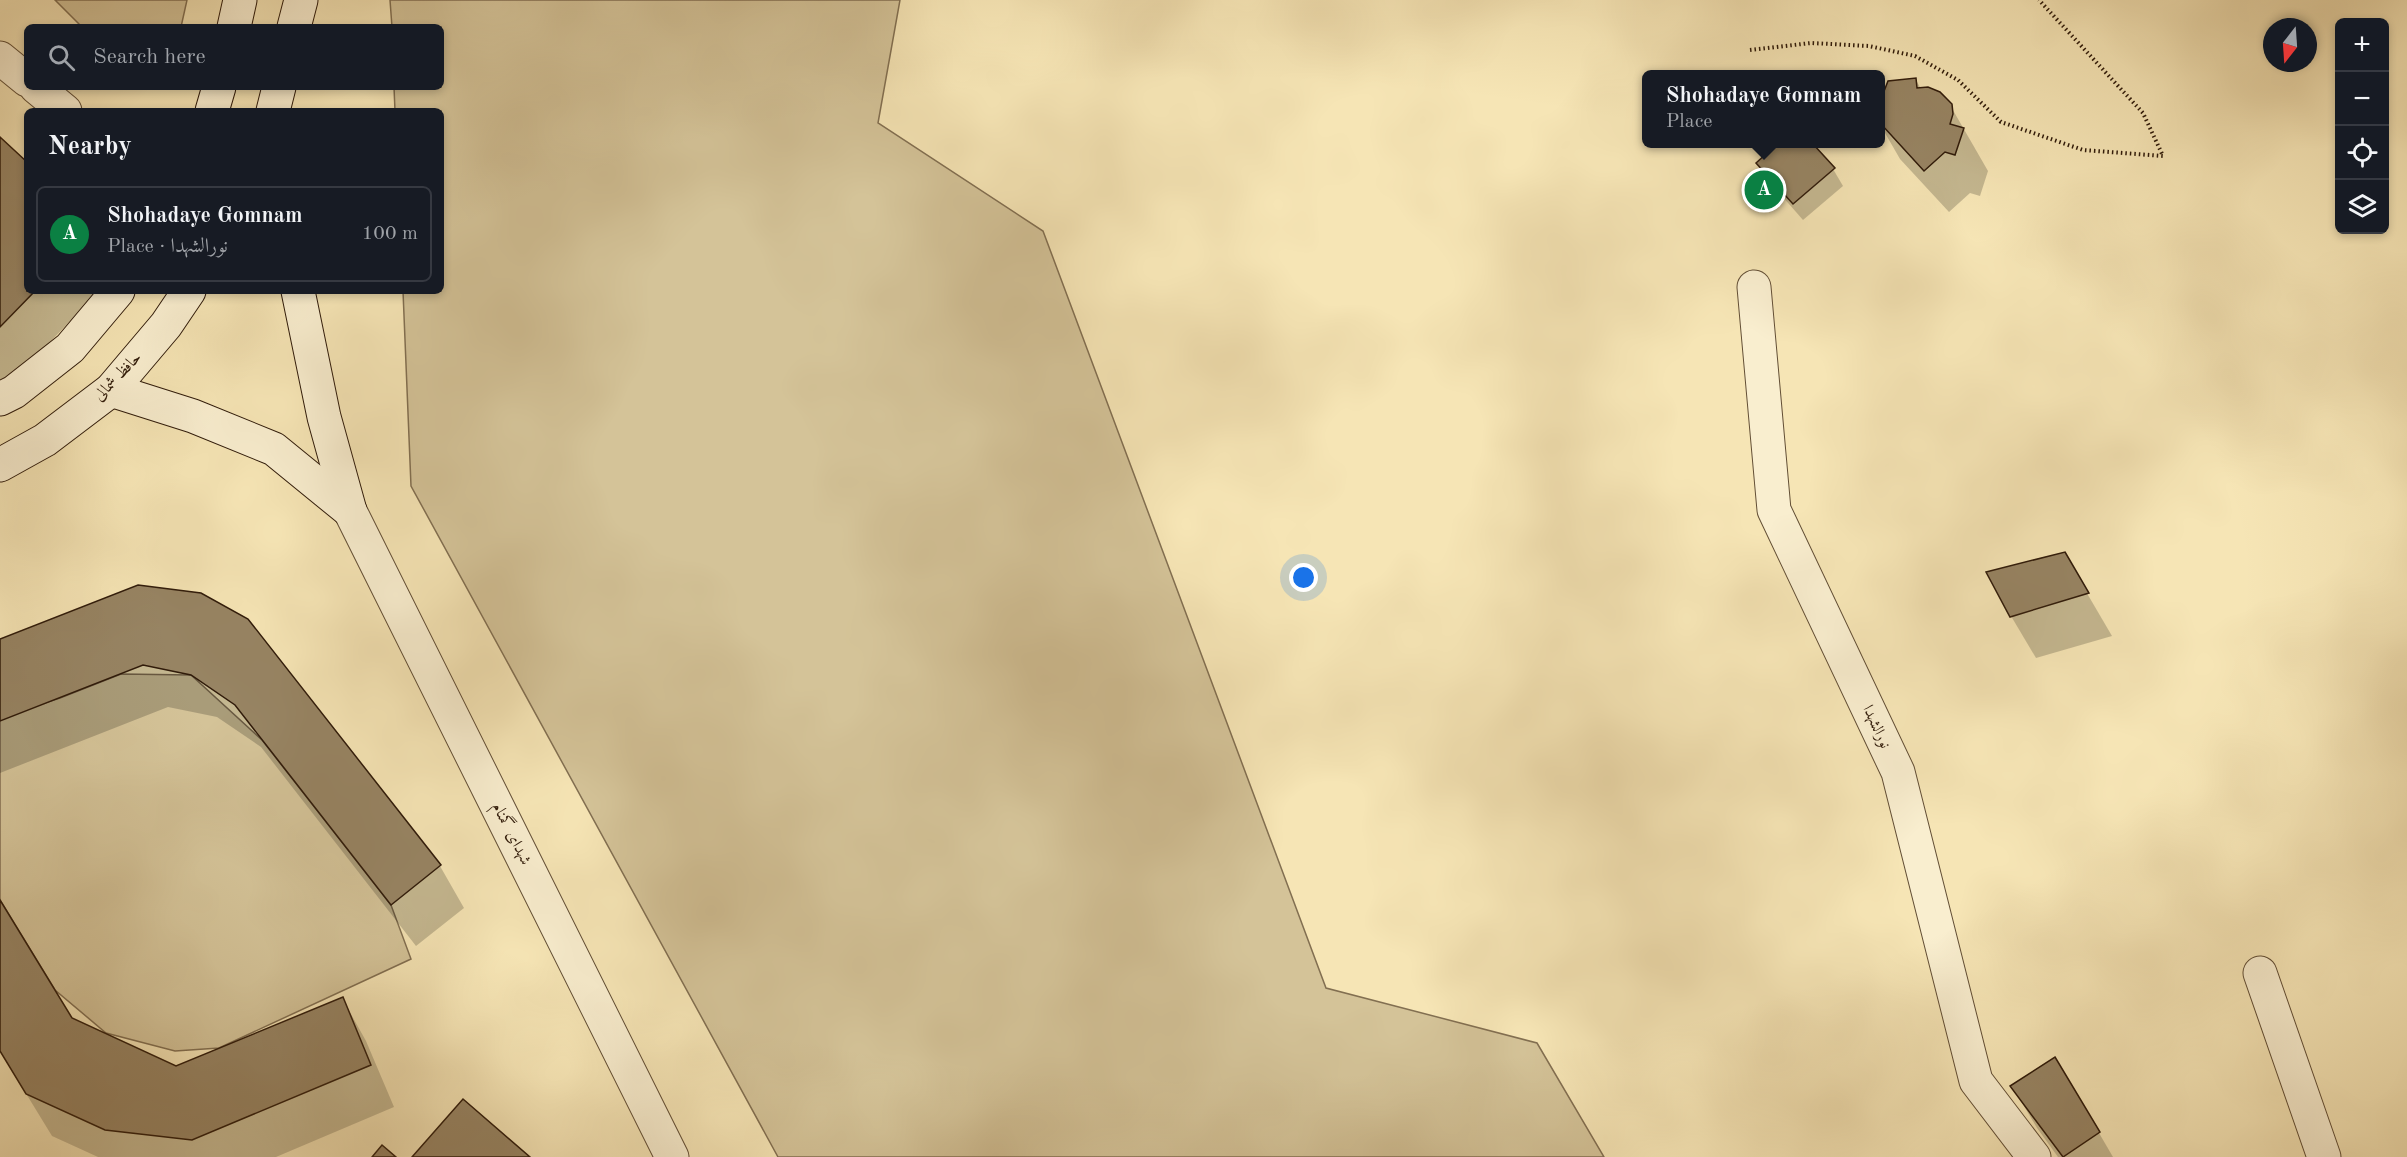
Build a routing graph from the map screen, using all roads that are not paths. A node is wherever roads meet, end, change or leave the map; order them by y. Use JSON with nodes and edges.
{"nodes":[{"id":1,"x":240,"y":0,"type":"edge"},
{"id":2,"x":301,"y":0,"type":"edge"},
{"id":3,"x":235,"y":24,"type":"edge"},
{"id":4,"x":295,"y":24,"type":"edge"},
{"id":5,"x":0,"y":58,"type":"edge"},
{"id":6,"x":24,"y":78,"type":"edge"},
{"id":7,"x":40,"y":90,"type":"edge"},
{"id":8,"x":218,"y":90,"type":"edge"},
{"id":9,"x":61,"y":108,"type":"edge"},
{"id":10,"x":213,"y":108,"type":"edge"},
{"id":11,"x":1754,"y":287,"type":"dead end"},
{"id":12,"x":115,"y":294,"type":"edge"},
{"id":13,"x":187,"y":294,"type":"edge"},
{"id":14,"x":299,"y":294,"type":"edge"},
{"id":15,"x":111,"y":390,"type":"junction"},
{"id":16,"x":0,"y":399,"type":"edge"},
{"id":17,"x":0,"y":465,"type":"edge"},
{"id":18,"x":350,"y":511,"type":"junction"},
{"id":19,"x":2260,"y":974,"type":"dead end"},
{"id":20,"x":672,"y":1157,"type":"edge"},
{"id":21,"x":2034,"y":1157,"type":"edge"},
{"id":22,"x":2324,"y":1157,"type":"edge"}],
"edges":[{"from":1,"to":3,"type":"street"},
{"from":2,"to":4,"type":"street"},
{"from":5,"to":6,"type":"street"},
{"from":7,"to":9,"type":"street"},
{"from":8,"to":10,"type":"street"},
{"from":11,"to":21,"type":"street","name":"نورالشهدا"},
{"from":12,"to":16,"type":"street"},
{"from":13,"to":15,"type":"street","name":"حافظ شمالی"},
{"from":14,"to":18,"type":"street"},
{"from":15,"to":17,"type":"street","name":"حافظ شمالی"},
{"from":15,"to":18,"type":"street"},
{"from":18,"to":20,"type":"street","name":"شهدای گمنام"},
{"from":19,"to":22,"type":"street"}]}
